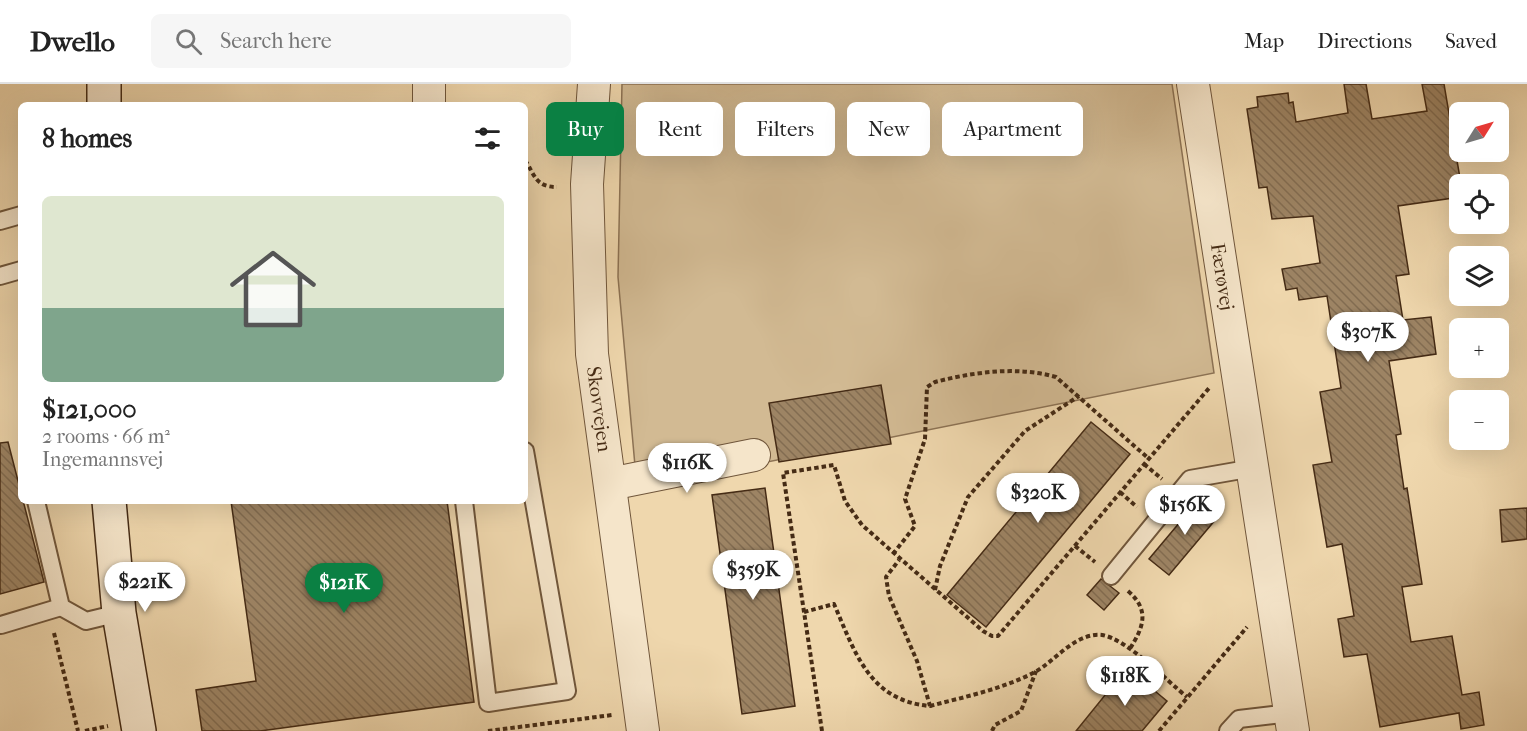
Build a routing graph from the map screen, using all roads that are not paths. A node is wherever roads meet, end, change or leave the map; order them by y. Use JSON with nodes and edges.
{"nodes":[{"id":1,"x":104,"y":84,"type":"edge"},
{"id":2,"x":429,"y":84,"type":"edge"},
{"id":3,"x":594,"y":84,"type":"edge"},
{"id":4,"x":1193,"y":84,"type":"edge"},
{"id":5,"x":104,"y":102,"type":"edge"},
{"id":6,"x":429,"y":102,"type":"edge"},
{"id":7,"x":18,"y":216,"type":"edge"},
{"id":8,"x":0,"y":221,"type":"edge"},
{"id":9,"x":18,"y":271,"type":"edge"},
{"id":10,"x":0,"y":276,"type":"edge"},
{"id":11,"x":754,"y":455,"type":"dead end"},
{"id":12,"x":528,"y":468,"type":"edge"},
{"id":13,"x":1252,"y":468,"type":"junction"},
{"id":14,"x":610,"y":484,"type":"junction"},
{"id":15,"x":37,"y":504,"type":"edge"},
{"id":16,"x":109,"y":504,"type":"edge"},
{"id":17,"x":464,"y":504,"type":"edge"},
{"id":18,"x":1111,"y":576,"type":"road end"},
{"id":19,"x":61,"y":607,"type":"junction"},
{"id":20,"x":120,"y":613,"type":"junction"},
{"id":21,"x":1,"y":625,"type":"edge"},
{"id":22,"x":641,"y":721,"type":"edge"},
{"id":23,"x":1292,"y":722,"type":"edge"},
{"id":24,"x":139,"y":731,"type":"edge"},
{"id":25,"x":1228,"y":731,"type":"edge"}],
"edges":[{"from":1,"to":5,"type":"street"},
{"from":2,"to":6,"type":"street"},
{"from":3,"to":14,"type":"street","name":"Skovvejen"},
{"from":4,"to":13,"type":"street","name":"Færøvej"},
{"from":7,"to":8,"type":"lane"},
{"from":9,"to":10,"type":"lane"},
{"from":11,"to":14,"type":"street"},
{"from":12,"to":17,"type":"lane"},
{"from":13,"to":18,"type":"lane"},
{"from":13,"to":23,"type":"street","name":"Færøvej"},
{"from":14,"to":22,"type":"street","name":"Skovvejen"},
{"from":15,"to":19,"type":"lane"},
{"from":16,"to":20,"type":"street"},
{"from":19,"to":20,"type":"lane"},
{"from":19,"to":21,"type":"lane"},
{"from":20,"to":24,"type":"street"},
{"from":23,"to":25,"type":"lane","name":"Færøvej"}]}
